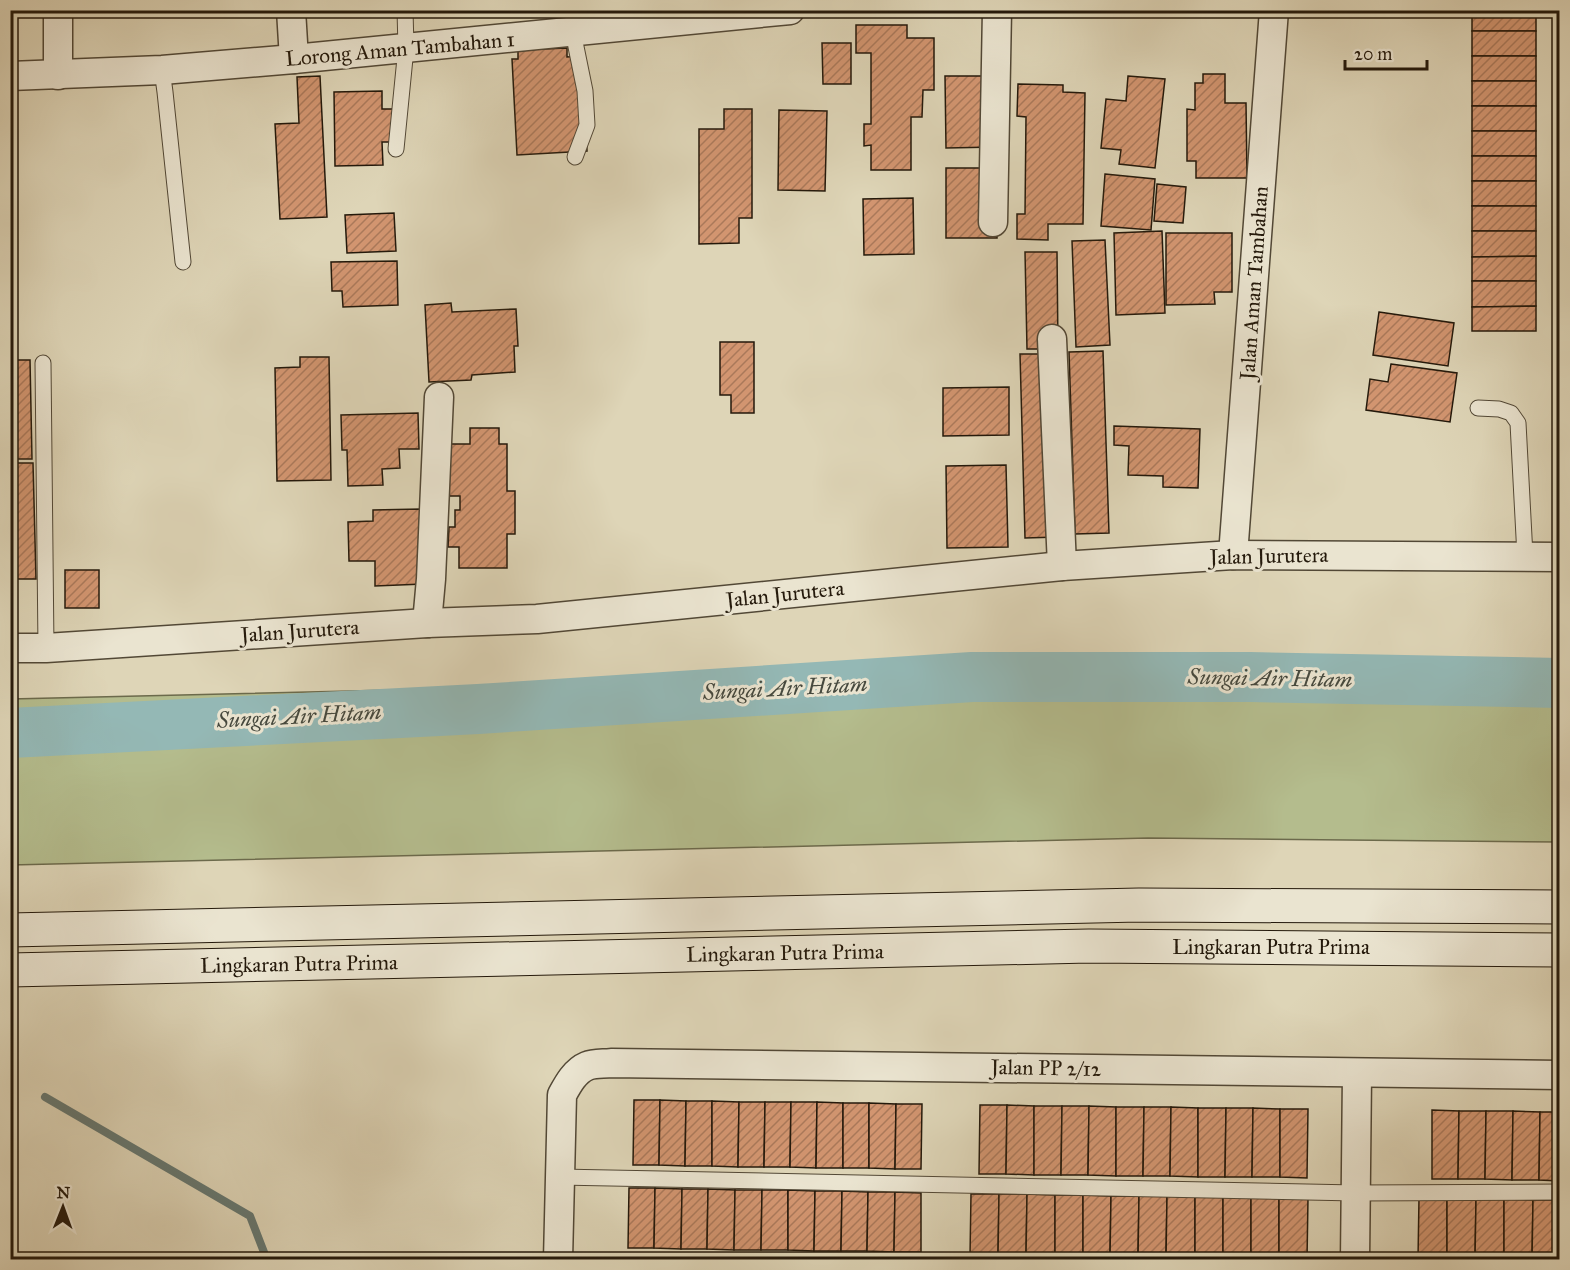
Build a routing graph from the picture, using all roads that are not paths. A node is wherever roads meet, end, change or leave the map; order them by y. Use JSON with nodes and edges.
{"nodes":[{"id":1,"x":58,"y":10,"type":"edge"},
{"id":2,"x":291,"y":10,"type":"edge"},
{"id":3,"x":405,"y":10,"type":"edge"},
{"id":4,"x":790,"y":10,"type":"edge"},
{"id":5,"x":998,"y":10,"type":"edge"},
{"id":6,"x":1274,"y":10,"type":"edge"},
{"id":7,"x":573,"y":32,"type":"junction"},
{"id":8,"x":406,"y":48,"type":"junction"},
{"id":9,"x":294,"y":59,"type":"junction"},
{"id":10,"x":162,"y":70,"type":"junction"},
{"id":11,"x":57,"y":75,"type":"junction"},
{"id":12,"x":10,"y":76,"type":"edge"},
{"id":13,"x":396,"y":149,"type":"dead end"},
{"id":14,"x":575,"y":158,"type":"dead end"},
{"id":15,"x":993,"y":222,"type":"dead end"},
{"id":16,"x":183,"y":262,"type":"dead end"},
{"id":17,"x":1052,"y":339,"type":"dead end"},
{"id":18,"x":43,"y":363,"type":"dead end"},
{"id":19,"x":439,"y":397,"type":"dead end"},
{"id":20,"x":1478,"y":408,"type":"dead end"},
{"id":21,"x":1233,"y":555,"type":"junction"},
{"id":22,"x":1525,"y":556,"type":"junction"},
{"id":23,"x":1560,"y":557,"type":"edge"},
{"id":24,"x":1062,"y":566,"type":"junction"},
{"id":25,"x":427,"y":623,"type":"junction"},
{"id":26,"x":10,"y":648,"type":"edge"},
{"id":27,"x":46,"y":648,"type":"junction"},
{"id":28,"x":1560,"y":907,"type":"edge"},
{"id":29,"x":10,"y":930,"type":"edge"},
{"id":30,"x":1560,"y":950,"type":"edge"},
{"id":31,"x":10,"y":970,"type":"edge"},
{"id":32,"x":1358,"y":1074,"type":"junction"},
{"id":33,"x":1560,"y":1076,"type":"edge"},
{"id":34,"x":559,"y":1177,"type":"junction"},
{"id":35,"x":1560,"y":1192,"type":"edge"},
{"id":36,"x":1356,"y":1193,"type":"junction"},
{"id":37,"x":558,"y":1260,"type":"edge"},
{"id":38,"x":1355,"y":1260,"type":"edge"}],
"edges":[{"from":1,"to":11,"type":"street"},
{"from":2,"to":9,"type":"street"},
{"from":3,"to":8,"type":"lane"},
{"from":4,"to":7,"type":"street","name":"Lorong Aman Tambahan 1"},
{"from":5,"to":15,"type":"street"},
{"from":6,"to":21,"type":"street","name":"Jalan Aman Tambahan"},
{"from":7,"to":8,"type":"street","name":"Lorong Aman Tambahan 1"},
{"from":7,"to":14,"type":"lane"},
{"from":8,"to":9,"type":"street","name":"Lorong Aman Tambahan 1"},
{"from":8,"to":13,"type":"lane"},
{"from":9,"to":10,"type":"street","name":"Lorong Aman Tambahan 1"},
{"from":10,"to":11,"type":"street","name":"Lorong Aman Tambahan 1"},
{"from":10,"to":16,"type":"lane"},
{"from":11,"to":12,"type":"street","name":"Lorong Aman Tambahan 1"},
{"from":17,"to":24,"type":"street"},
{"from":18,"to":27,"type":"lane"},
{"from":19,"to":25,"type":"street"},
{"from":20,"to":22,"type":"lane"},
{"from":21,"to":22,"type":"street","name":"Jalan Jurutera"},
{"from":21,"to":24,"type":"street","name":"Jalan Jurutera"},
{"from":22,"to":23,"type":"street","name":"Jalan Jurutera"},
{"from":24,"to":25,"type":"street","name":"Jalan Jurutera"},
{"from":25,"to":27,"type":"street","name":"Jalan Jurutera"},
{"from":26,"to":27,"type":"street","name":"Jalan Jurutera"},
{"from":28,"to":29,"type":"main road","name":"Lingkaran Putra Prima"},
{"from":30,"to":31,"type":"main road","name":"Lingkaran Putra Prima"},
{"from":32,"to":33,"type":"street","name":"Jalan PP 2/12"},
{"from":32,"to":34,"type":"street","name":"Jalan PP 2/12"},
{"from":32,"to":36,"type":"street"},
{"from":34,"to":36,"type":"lane"},
{"from":34,"to":37,"type":"street","name":"Jalan PP 2/12"},
{"from":35,"to":36,"type":"lane"},
{"from":36,"to":38,"type":"street"}]}
